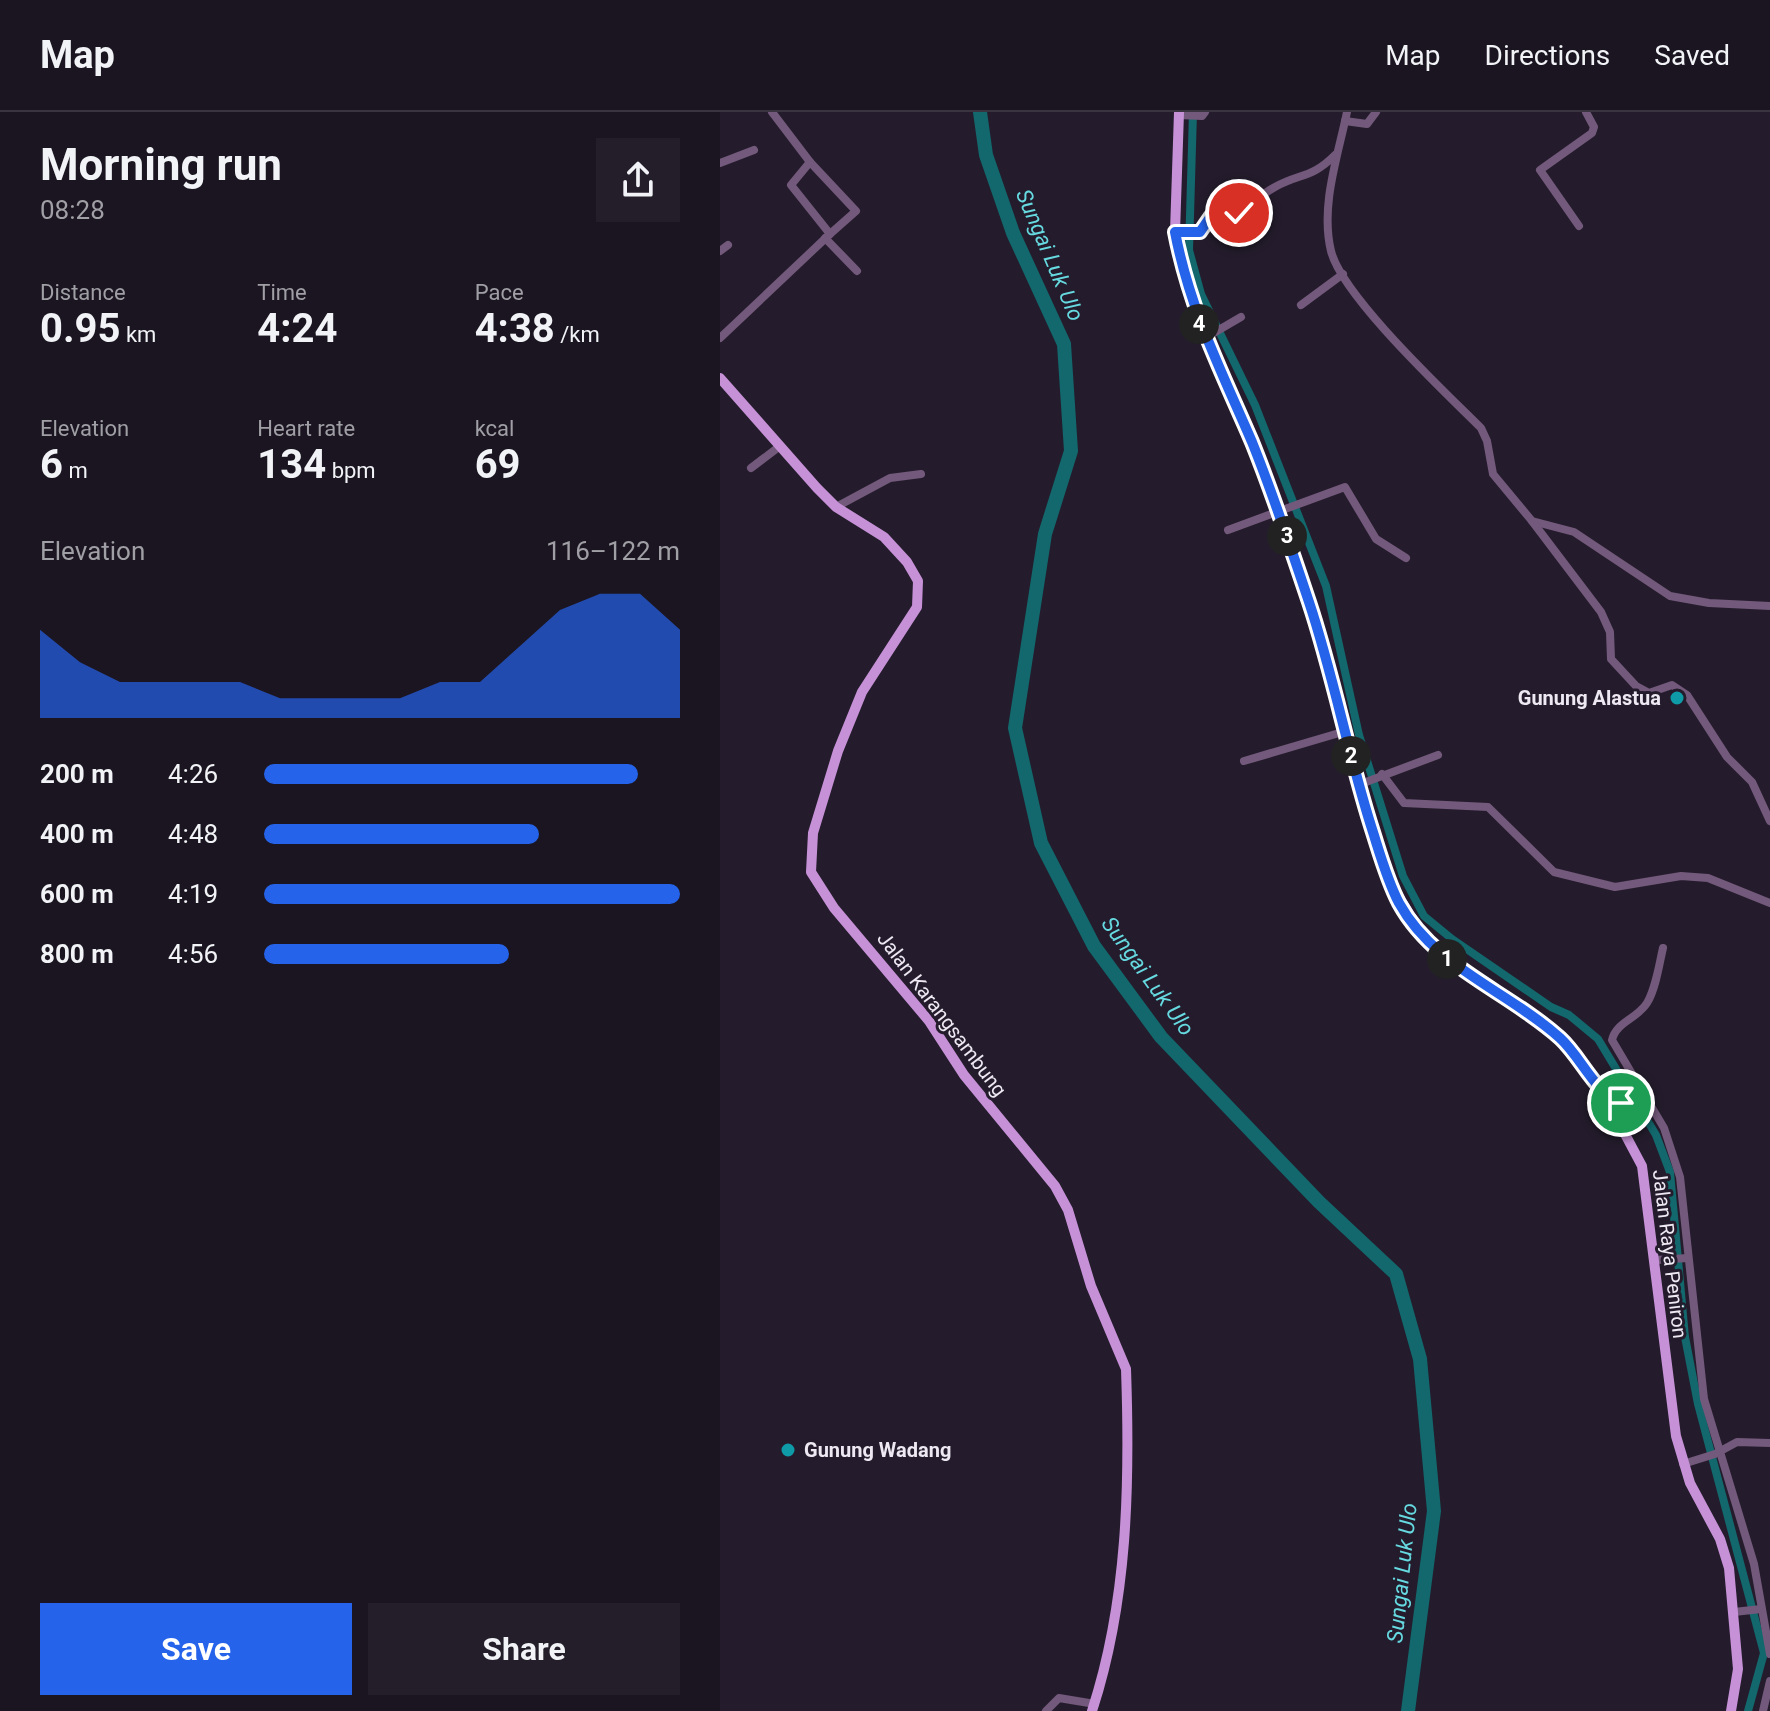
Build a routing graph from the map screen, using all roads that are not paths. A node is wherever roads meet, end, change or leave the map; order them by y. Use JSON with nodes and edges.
{"nodes":[{"id":1,"x":772,"y":112,"type":"edge"},
{"id":2,"x":1376,"y":112,"type":"edge"},
{"id":3,"x":1586,"y":112,"type":"edge"},
{"id":4,"x":1182,"y":114,"type":"edge"},
{"id":5,"x":1202,"y":114,"type":"edge"},
{"id":6,"x":1346,"y":116,"type":"edge"},
{"id":7,"x":754,"y":150,"type":"dead end"},
{"id":8,"x":1337,"y":153,"type":"junction"},
{"id":9,"x":810,"y":162,"type":"junction"},
{"id":10,"x":720,"y":163,"type":"edge"},
{"id":11,"x":1579,"y":226,"type":"dead end"},
{"id":12,"x":1175,"y":232,"type":"junction"},
{"id":13,"x":827,"y":236,"type":"junction"},
{"id":14,"x":728,"y":245,"type":"dead end"},
{"id":15,"x":720,"y":251,"type":"edge"},
{"id":16,"x":857,"y":271,"type":"dead end"},
{"id":17,"x":1343,"y":274,"type":"junction"},
{"id":18,"x":1301,"y":305,"type":"dead end"},
{"id":19,"x":1241,"y":317,"type":"dead end"},
{"id":20,"x":1209,"y":336,"type":"junction"},
{"id":21,"x":720,"y":338,"type":"edge"},
{"id":22,"x":720,"y":378,"type":"edge"},
{"id":23,"x":779,"y":448,"type":"junction"},
{"id":24,"x":751,"y":468,"type":"dead end"},
{"id":25,"x":921,"y":474,"type":"dead end"},
{"id":26,"x":836,"y":507,"type":"junction"},
{"id":27,"x":1284,"y":510,"type":"junction"},
{"id":28,"x":1532,"y":521,"type":"junction"},
{"id":29,"x":1228,"y":530,"type":"dead end"},
{"id":30,"x":1406,"y":558,"type":"dead end"},
{"id":31,"x":1770,"y":606,"type":"edge"},
{"id":32,"x":1346,"y":731,"type":"junction"},
{"id":33,"x":1438,"y":755,"type":"dead end"},
{"id":34,"x":1244,"y":761,"type":"dead end"},
{"id":35,"x":1381,"y":775,"type":"junction"},
{"id":36,"x":1363,"y":782,"type":"junction"},
{"id":37,"x":1770,"y":821,"type":"edge"},
{"id":38,"x":1770,"y":903,"type":"edge"},
{"id":39,"x":1663,"y":948,"type":"dead end"},
{"id":40,"x":1601,"y":1089,"type":"junction"},
{"id":41,"x":1640,"y":1092,"type":"junction"},
{"id":42,"x":1685,"y":1259,"type":"junction"},
{"id":43,"x":1660,"y":1260,"type":"junction"},
{"id":44,"x":1770,"y":1443,"type":"edge"},
{"id":45,"x":1716,"y":1454,"type":"junction"},
{"id":46,"x":1683,"y":1464,"type":"junction"},
{"id":47,"x":1759,"y":1609,"type":"junction"},
{"id":48,"x":1737,"y":1612,"type":"junction"},
{"id":49,"x":1770,"y":1654,"type":"edge"},
{"id":50,"x":1770,"y":1681,"type":"edge"},
{"id":51,"x":1090,"y":1705,"type":"edge"},
{"id":52,"x":1046,"y":1711,"type":"edge"},
{"id":53,"x":1731,"y":1711,"type":"edge"},
{"id":54,"x":1763,"y":1711,"type":"edge"}],
"edges":[{"from":1,"to":9,"type":"street"},
{"from":2,"to":6,"type":"street"},
{"from":3,"to":11,"type":"street"},
{"from":4,"to":5,"type":"street"},
{"from":4,"to":12,"type":"main road","name":"Jalan Raya Peniron"},
{"from":6,"to":8,"type":"street"},
{"from":7,"to":10,"type":"street"},
{"from":8,"to":12,"type":"street"},
{"from":8,"to":17,"type":"street"},
{"from":9,"to":13,"type":"street"},
{"from":9,"to":13,"type":"street"},
{"from":12,"to":20,"type":"main road","name":"Jalan Raya Peniron"},
{"from":13,"to":16,"type":"street"},
{"from":13,"to":21,"type":"street"},
{"from":14,"to":15,"type":"street"},
{"from":17,"to":18,"type":"street"},
{"from":17,"to":28,"type":"street"},
{"from":19,"to":20,"type":"street"},
{"from":20,"to":27,"type":"main road","name":"Jalan Raya Peniron"},
{"from":22,"to":23,"type":"main road","name":"Jalan Karangsambung"},
{"from":23,"to":24,"type":"street"},
{"from":23,"to":26,"type":"main road","name":"Jalan Karangsambung"},
{"from":25,"to":26,"type":"street"},
{"from":26,"to":51,"type":"main road","name":"Jalan Karangsambung"},
{"from":27,"to":29,"type":"street"},
{"from":27,"to":30,"type":"street"},
{"from":27,"to":32,"type":"main road","name":"Jalan Raya Peniron"},
{"from":28,"to":31,"type":"street"},
{"from":28,"to":37,"type":"street"},
{"from":32,"to":34,"type":"street"},
{"from":32,"to":36,"type":"main road","name":"Jalan Raya Peniron"},
{"from":33,"to":35,"type":"street"},
{"from":35,"to":36,"type":"street"},
{"from":35,"to":38,"type":"street"},
{"from":36,"to":40,"type":"main road","name":"Jalan Raya Peniron"},
{"from":39,"to":41,"type":"street"},
{"from":40,"to":41,"type":"street"},
{"from":40,"to":43,"type":"main road","name":"Jalan Raya Peniron"},
{"from":41,"to":42,"type":"street"},
{"from":42,"to":43,"type":"street"},
{"from":42,"to":45,"type":"street"},
{"from":43,"to":46,"type":"main road","name":"Jalan Raya Peniron"},
{"from":44,"to":45,"type":"street"},
{"from":45,"to":46,"type":"street"},
{"from":45,"to":47,"type":"street"},
{"from":46,"to":48,"type":"main road","name":"Jalan Raya Peniron"},
{"from":47,"to":48,"type":"street"},
{"from":47,"to":49,"type":"street"},
{"from":48,"to":53,"type":"main road","name":"Jalan Raya Peniron"},
{"from":50,"to":54,"type":"street"},
{"from":51,"to":52,"type":"street"}]}
